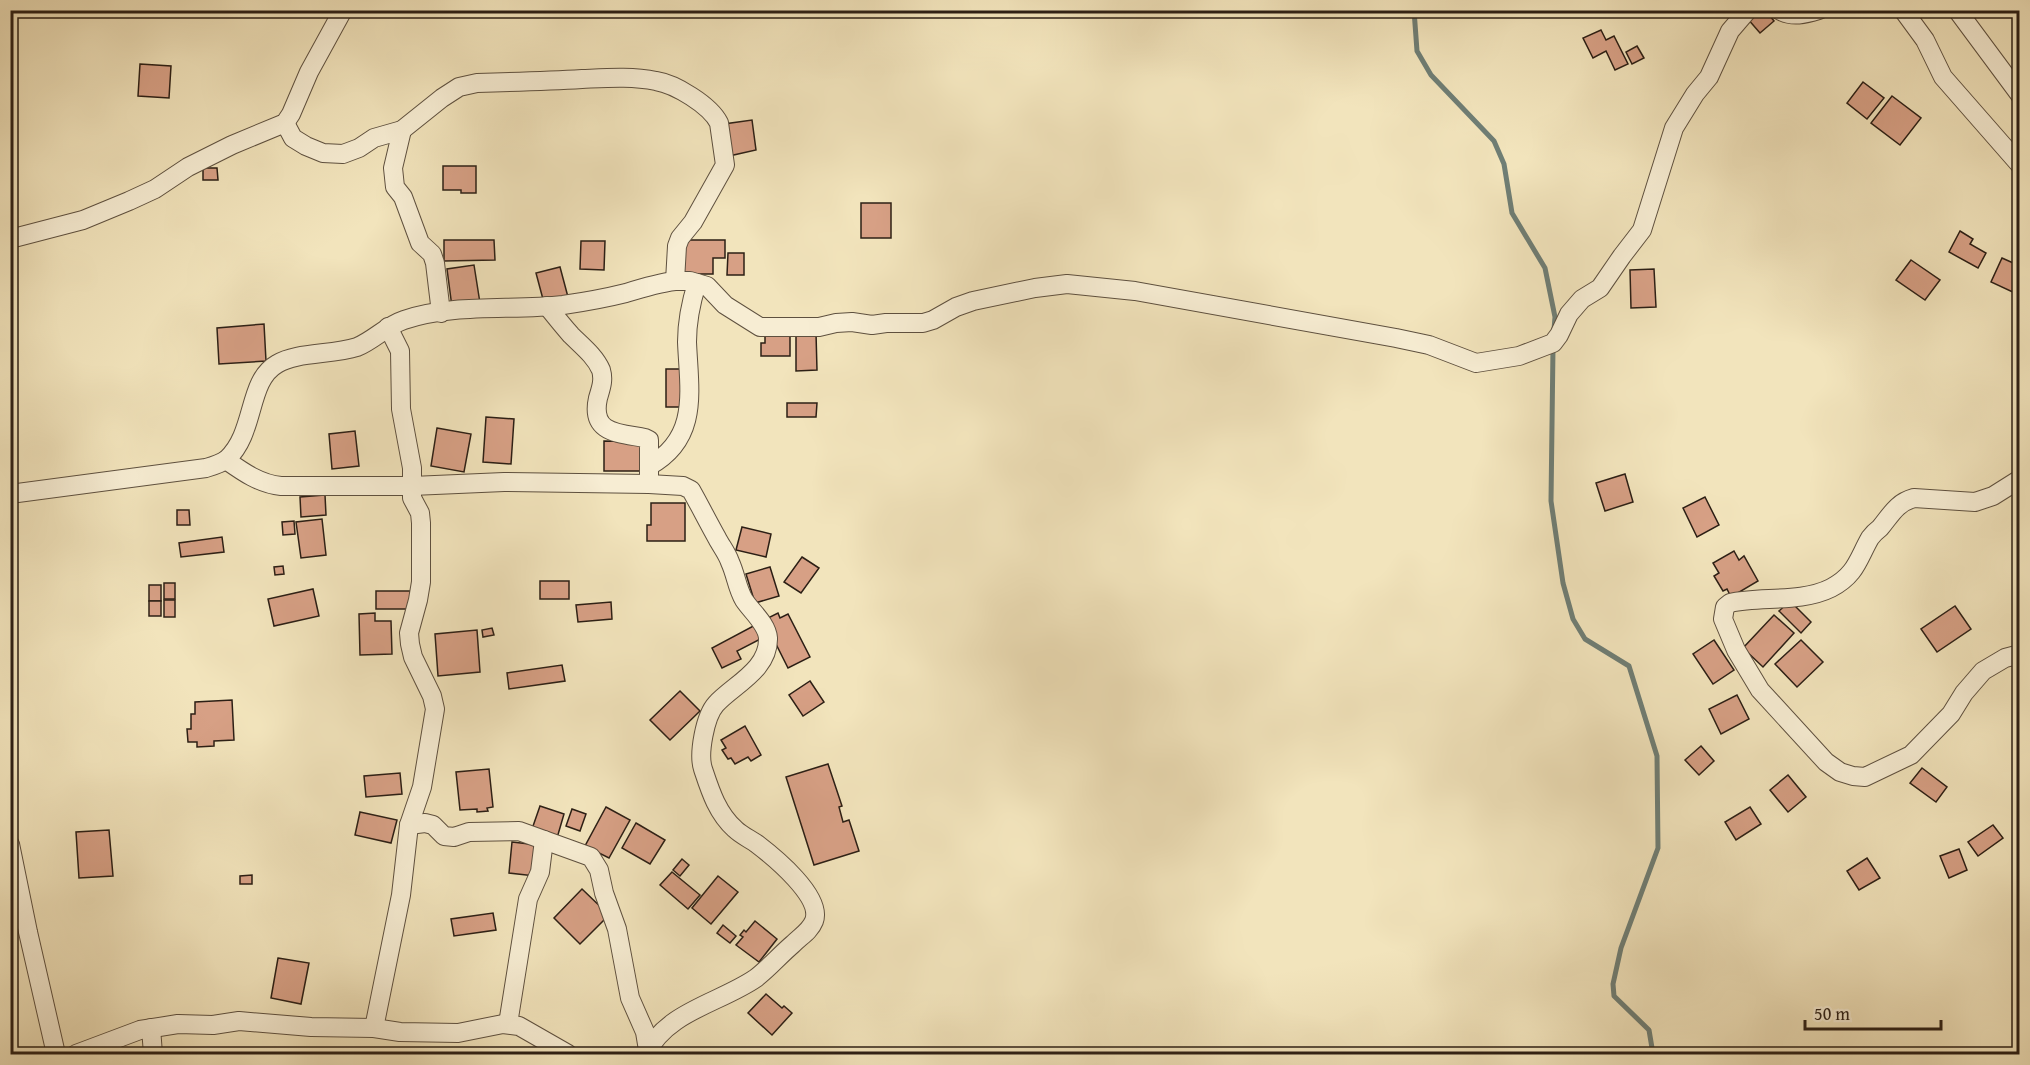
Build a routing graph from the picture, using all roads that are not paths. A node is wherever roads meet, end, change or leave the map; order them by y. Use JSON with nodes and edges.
{"nodes":[{"id":1,"x":343,"y":10,"type":"edge"},
{"id":2,"x":1748,"y":10,"type":"edge"},
{"id":3,"x":1779,"y":10,"type":"edge"},
{"id":4,"x":1819,"y":10,"type":"edge"},
{"id":5,"x":1903,"y":10,"type":"edge"},
{"id":6,"x":1957,"y":10,"type":"edge"},
{"id":7,"x":2019,"y":95,"type":"edge"},
{"id":8,"x":285,"y":123,"type":"junction"},
{"id":9,"x":402,"y":130,"type":"junction"},
{"id":10,"x":2019,"y":165,"type":"edge"},
{"id":11,"x":10,"y":239,"type":"edge"},
{"id":12,"x":675,"y":281,"type":"junction"},
{"id":13,"x":697,"y":283,"type":"junction"},
{"id":14,"x":547,"y":306,"type":"junction"},
{"id":15,"x":441,"y":313,"type":"junction"},
{"id":16,"x":387,"y":327,"type":"junction"},
{"id":17,"x":226,"y":460,"type":"junction"},
{"id":18,"x":649,"y":466,"type":"junction"},
{"id":19,"x":2019,"y":479,"type":"edge"},
{"id":20,"x":649,"y":484,"type":"junction"},
{"id":21,"x":412,"y":486,"type":"junction"},
{"id":22,"x":10,"y":494,"type":"edge"},
{"id":23,"x":2019,"y":654,"type":"edge"},
{"id":24,"x":410,"y":825,"type":"junction"},
{"id":25,"x":544,"y":840,"type":"junction"},
{"id":26,"x":10,"y":844,"type":"edge"},
{"id":27,"x":508,"y":1024,"type":"junction"},
{"id":28,"x":151,"y":1028,"type":"junction"},
{"id":29,"x":374,"y":1028,"type":"junction"},
{"id":30,"x":647,"y":1052,"type":"edge"},
{"id":31,"x":56,"y":1054,"type":"edge"},
{"id":32,"x":76,"y":1054,"type":"edge"},
{"id":33,"x":153,"y":1054,"type":"edge"},
{"id":34,"x":568,"y":1054,"type":"edge"}],
"edges":[{"from":1,"to":8,"type":"street"},
{"from":2,"to":13,"type":"street"},
{"from":3,"to":4,"type":"street"},
{"from":5,"to":10,"type":"street"},
{"from":6,"to":7,"type":"street"},
{"from":8,"to":9,"type":"street"},
{"from":8,"to":11,"type":"street"},
{"from":9,"to":12,"type":"street"},
{"from":9,"to":15,"type":"street"},
{"from":12,"to":13,"type":"street"},
{"from":12,"to":14,"type":"street"},
{"from":13,"to":18,"type":"street"},
{"from":14,"to":15,"type":"street"},
{"from":14,"to":18,"type":"street"},
{"from":15,"to":16,"type":"street"},
{"from":16,"to":17,"type":"street"},
{"from":16,"to":21,"type":"street"},
{"from":17,"to":21,"type":"street"},
{"from":17,"to":22,"type":"street"},
{"from":18,"to":20,"type":"street"},
{"from":19,"to":23,"type":"street"},
{"from":20,"to":21,"type":"street"},
{"from":20,"to":30,"type":"street"},
{"from":21,"to":24,"type":"street"},
{"from":24,"to":25,"type":"street"},
{"from":24,"to":29,"type":"street"},
{"from":25,"to":27,"type":"street"},
{"from":25,"to":30,"type":"street"},
{"from":26,"to":31,"type":"street"},
{"from":27,"to":29,"type":"street"},
{"from":27,"to":34,"type":"street"},
{"from":28,"to":29,"type":"street"},
{"from":28,"to":32,"type":"street"},
{"from":28,"to":33,"type":"street"}]}
